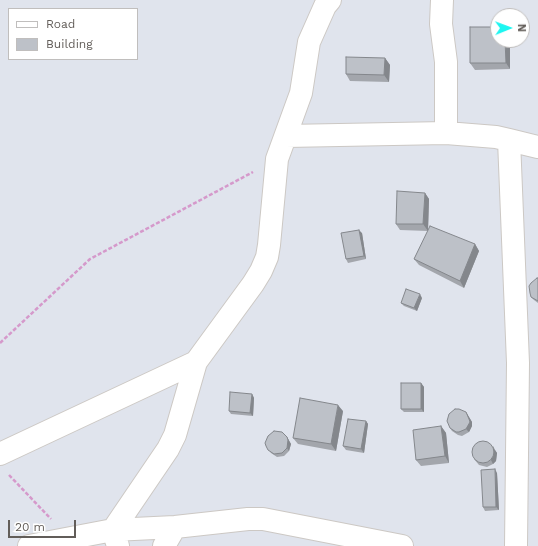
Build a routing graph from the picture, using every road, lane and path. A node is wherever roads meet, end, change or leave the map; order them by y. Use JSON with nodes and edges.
{"nodes":[{"id":1,"x":330,"y":0,"type":"edge"},
{"id":2,"x":442,"y":0,"type":"edge"},
{"id":3,"x":446,"y":133,"type":"junction"},
{"id":4,"x":286,"y":136,"type":"junction"},
{"id":5,"x":509,"y":140,"type":"junction"},
{"id":6,"x":538,"y":147,"type":"edge"},
{"id":7,"x":277,"y":159,"type":"junction"},
{"id":8,"x":0,"y":343,"type":"edge"},
{"id":9,"x":196,"y":362,"type":"junction"},
{"id":10,"x":3,"y":463,"type":"edge"},
{"id":11,"x":175,"y":527,"type":"junction"},
{"id":12,"x":70,"y":538,"type":"junction"},
{"id":13,"x":115,"y":538,"type":"edge"},
{"id":14,"x":29,"y":546,"type":"edge"},
{"id":15,"x":164,"y":546,"type":"edge"},
{"id":16,"x":402,"y":546,"type":"edge"},
{"id":17,"x":516,"y":546,"type":"edge"}],
"edges":[{"from":1,"to":4,"type":"street"},
{"from":2,"to":3,"type":"street"},
{"from":3,"to":4,"type":"street"},
{"from":3,"to":5,"type":"street"},
{"from":4,"to":7,"type":"street"},
{"from":5,"to":6,"type":"street"},
{"from":5,"to":17,"type":"street"},
{"from":7,"to":8,"type":"path"},
{"from":7,"to":9,"type":"street"},
{"from":9,"to":10,"type":"street"},
{"from":9,"to":13,"type":"street"},
{"from":10,"to":12,"type":"path"},
{"from":11,"to":13,"type":"street"},
{"from":11,"to":15,"type":"street"},
{"from":11,"to":16,"type":"street"},
{"from":12,"to":13,"type":"street"},
{"from":12,"to":14,"type":"street"}]}
